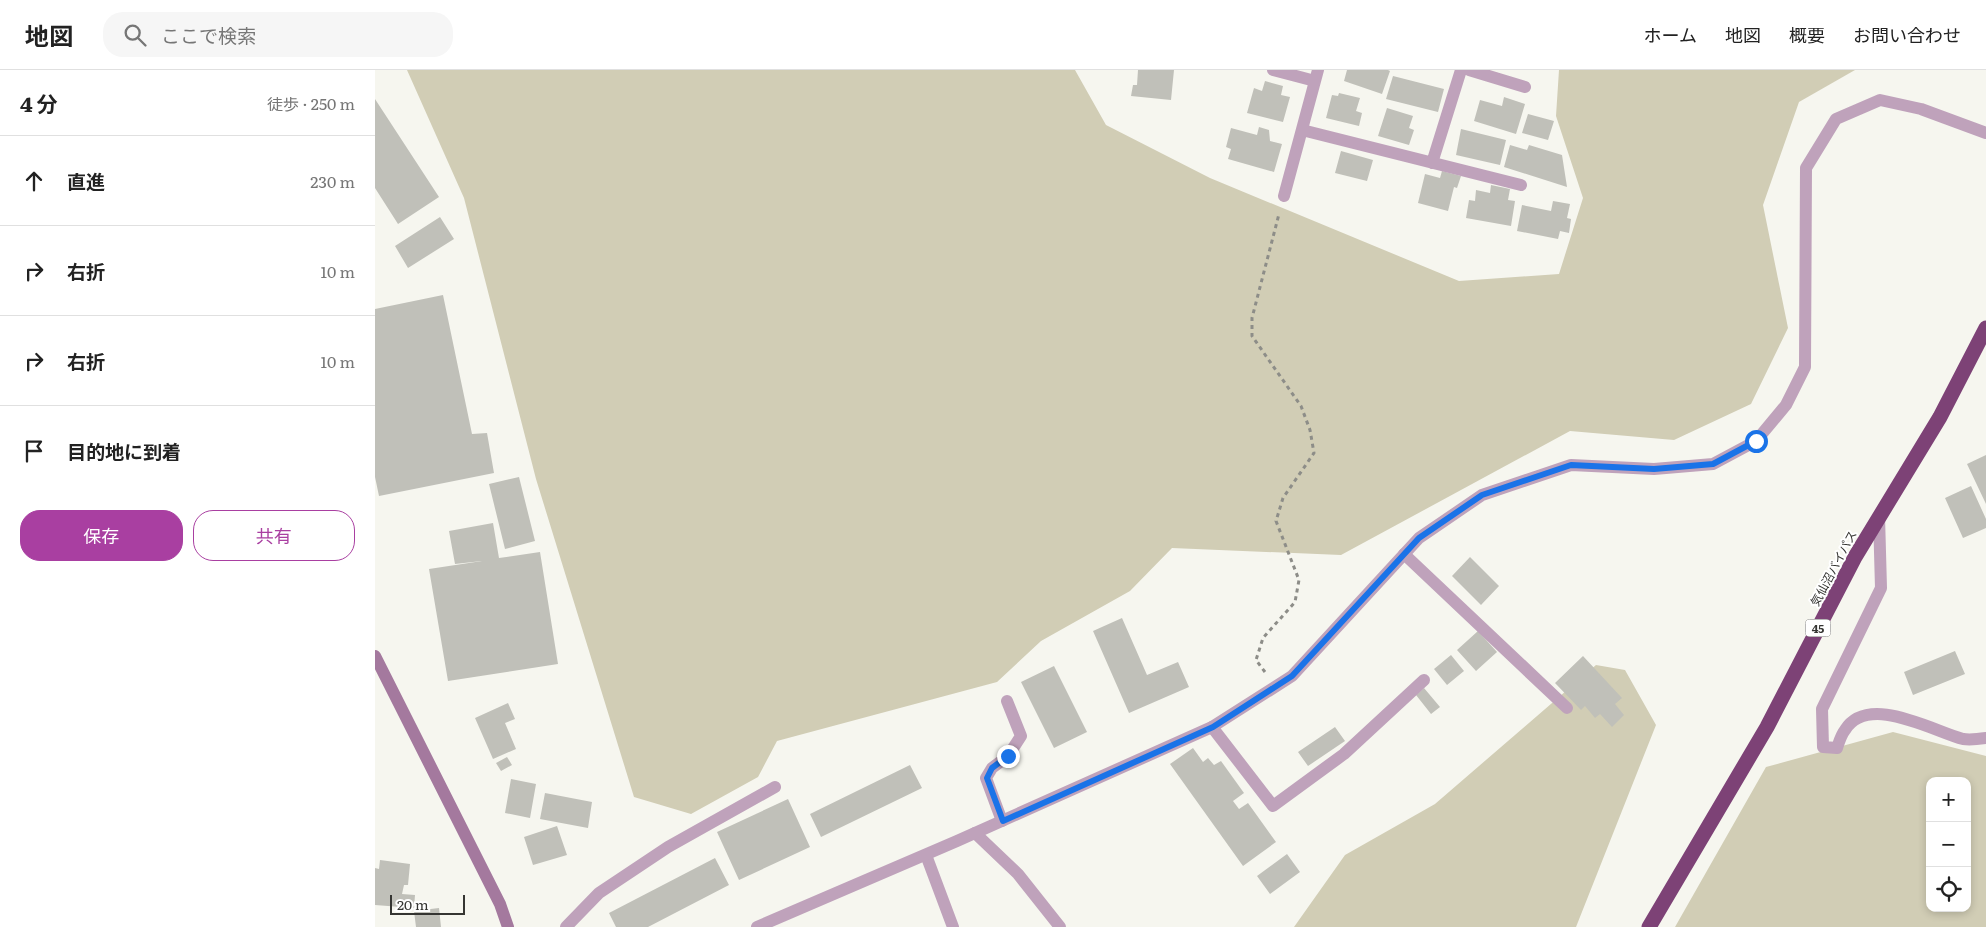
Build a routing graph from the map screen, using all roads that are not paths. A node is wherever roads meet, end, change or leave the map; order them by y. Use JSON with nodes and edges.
{"nodes":[{"id":1,"x":1273,"y":70,"type":"edge"},
{"id":2,"x":1461,"y":70,"type":"edge"},
{"id":3,"x":1469,"y":70,"type":"edge"},
{"id":4,"x":1316,"y":76,"type":"edge"},
{"id":5,"x":1525,"y":87,"type":"dead end"},
{"id":6,"x":1302,"y":130,"type":"junction"},
{"id":7,"x":1986,"y":133,"type":"edge"},
{"id":8,"x":1432,"y":163,"type":"junction"},
{"id":9,"x":1521,"y":185,"type":"dead end"},
{"id":10,"x":1284,"y":196,"type":"road end"},
{"id":11,"x":1986,"y":328,"type":"edge"},
{"id":12,"x":1979,"y":353,"type":"edge"},
{"id":13,"x":1879,"y":516,"type":"junction"},
{"id":14,"x":1404,"y":554,"type":"junction"},
{"id":15,"x":375,"y":656,"type":"edge"},
{"id":16,"x":1424,"y":680,"type":"dead end"},
{"id":17,"x":1007,"y":701,"type":"dead end"},
{"id":18,"x":1567,"y":708,"type":"dead end"},
{"id":19,"x":1213,"y":727,"type":"junction"},
{"id":20,"x":1986,"y":738,"type":"edge"},
{"id":21,"x":775,"y":787,"type":"dead end"},
{"id":22,"x":1003,"y":821,"type":"junction"},
{"id":23,"x":975,"y":833,"type":"junction"},
{"id":24,"x":926,"y":855,"type":"junction"},
{"id":25,"x":508,"y":927,"type":"edge"},
{"id":26,"x":566,"y":927,"type":"edge"},
{"id":27,"x":757,"y":927,"type":"edge"},
{"id":28,"x":953,"y":927,"type":"edge"},
{"id":29,"x":1060,"y":927,"type":"edge"},
{"id":30,"x":1649,"y":927,"type":"edge"}],
"edges":[{"from":1,"to":4,"type":"street"},
{"from":2,"to":8,"type":"street"},
{"from":3,"to":5,"type":"street"},
{"from":4,"to":6,"type":"street"},
{"from":6,"to":8,"type":"street"},
{"from":6,"to":10,"type":"street"},
{"from":7,"to":14,"type":"street"},
{"from":8,"to":9,"type":"street"},
{"from":11,"to":12,"type":"highway","name":"気仙沼バイパス","number":"45"},
{"from":12,"to":13,"type":"highway","name":"気仙沼バイパス","number":"45"},
{"from":13,"to":20,"type":"street"},
{"from":13,"to":30,"type":"highway","name":"気仙沼バイパス","number":"45"},
{"from":14,"to":18,"type":"street"},
{"from":14,"to":19,"type":"street"},
{"from":15,"to":25,"type":"street"},
{"from":16,"to":19,"type":"street"},
{"from":17,"to":22,"type":"street"},
{"from":19,"to":22,"type":"street"},
{"from":21,"to":26,"type":"street"},
{"from":22,"to":23,"type":"street"},
{"from":23,"to":24,"type":"street"},
{"from":23,"to":29,"type":"street"},
{"from":24,"to":27,"type":"street"},
{"from":24,"to":28,"type":"street"}]}
